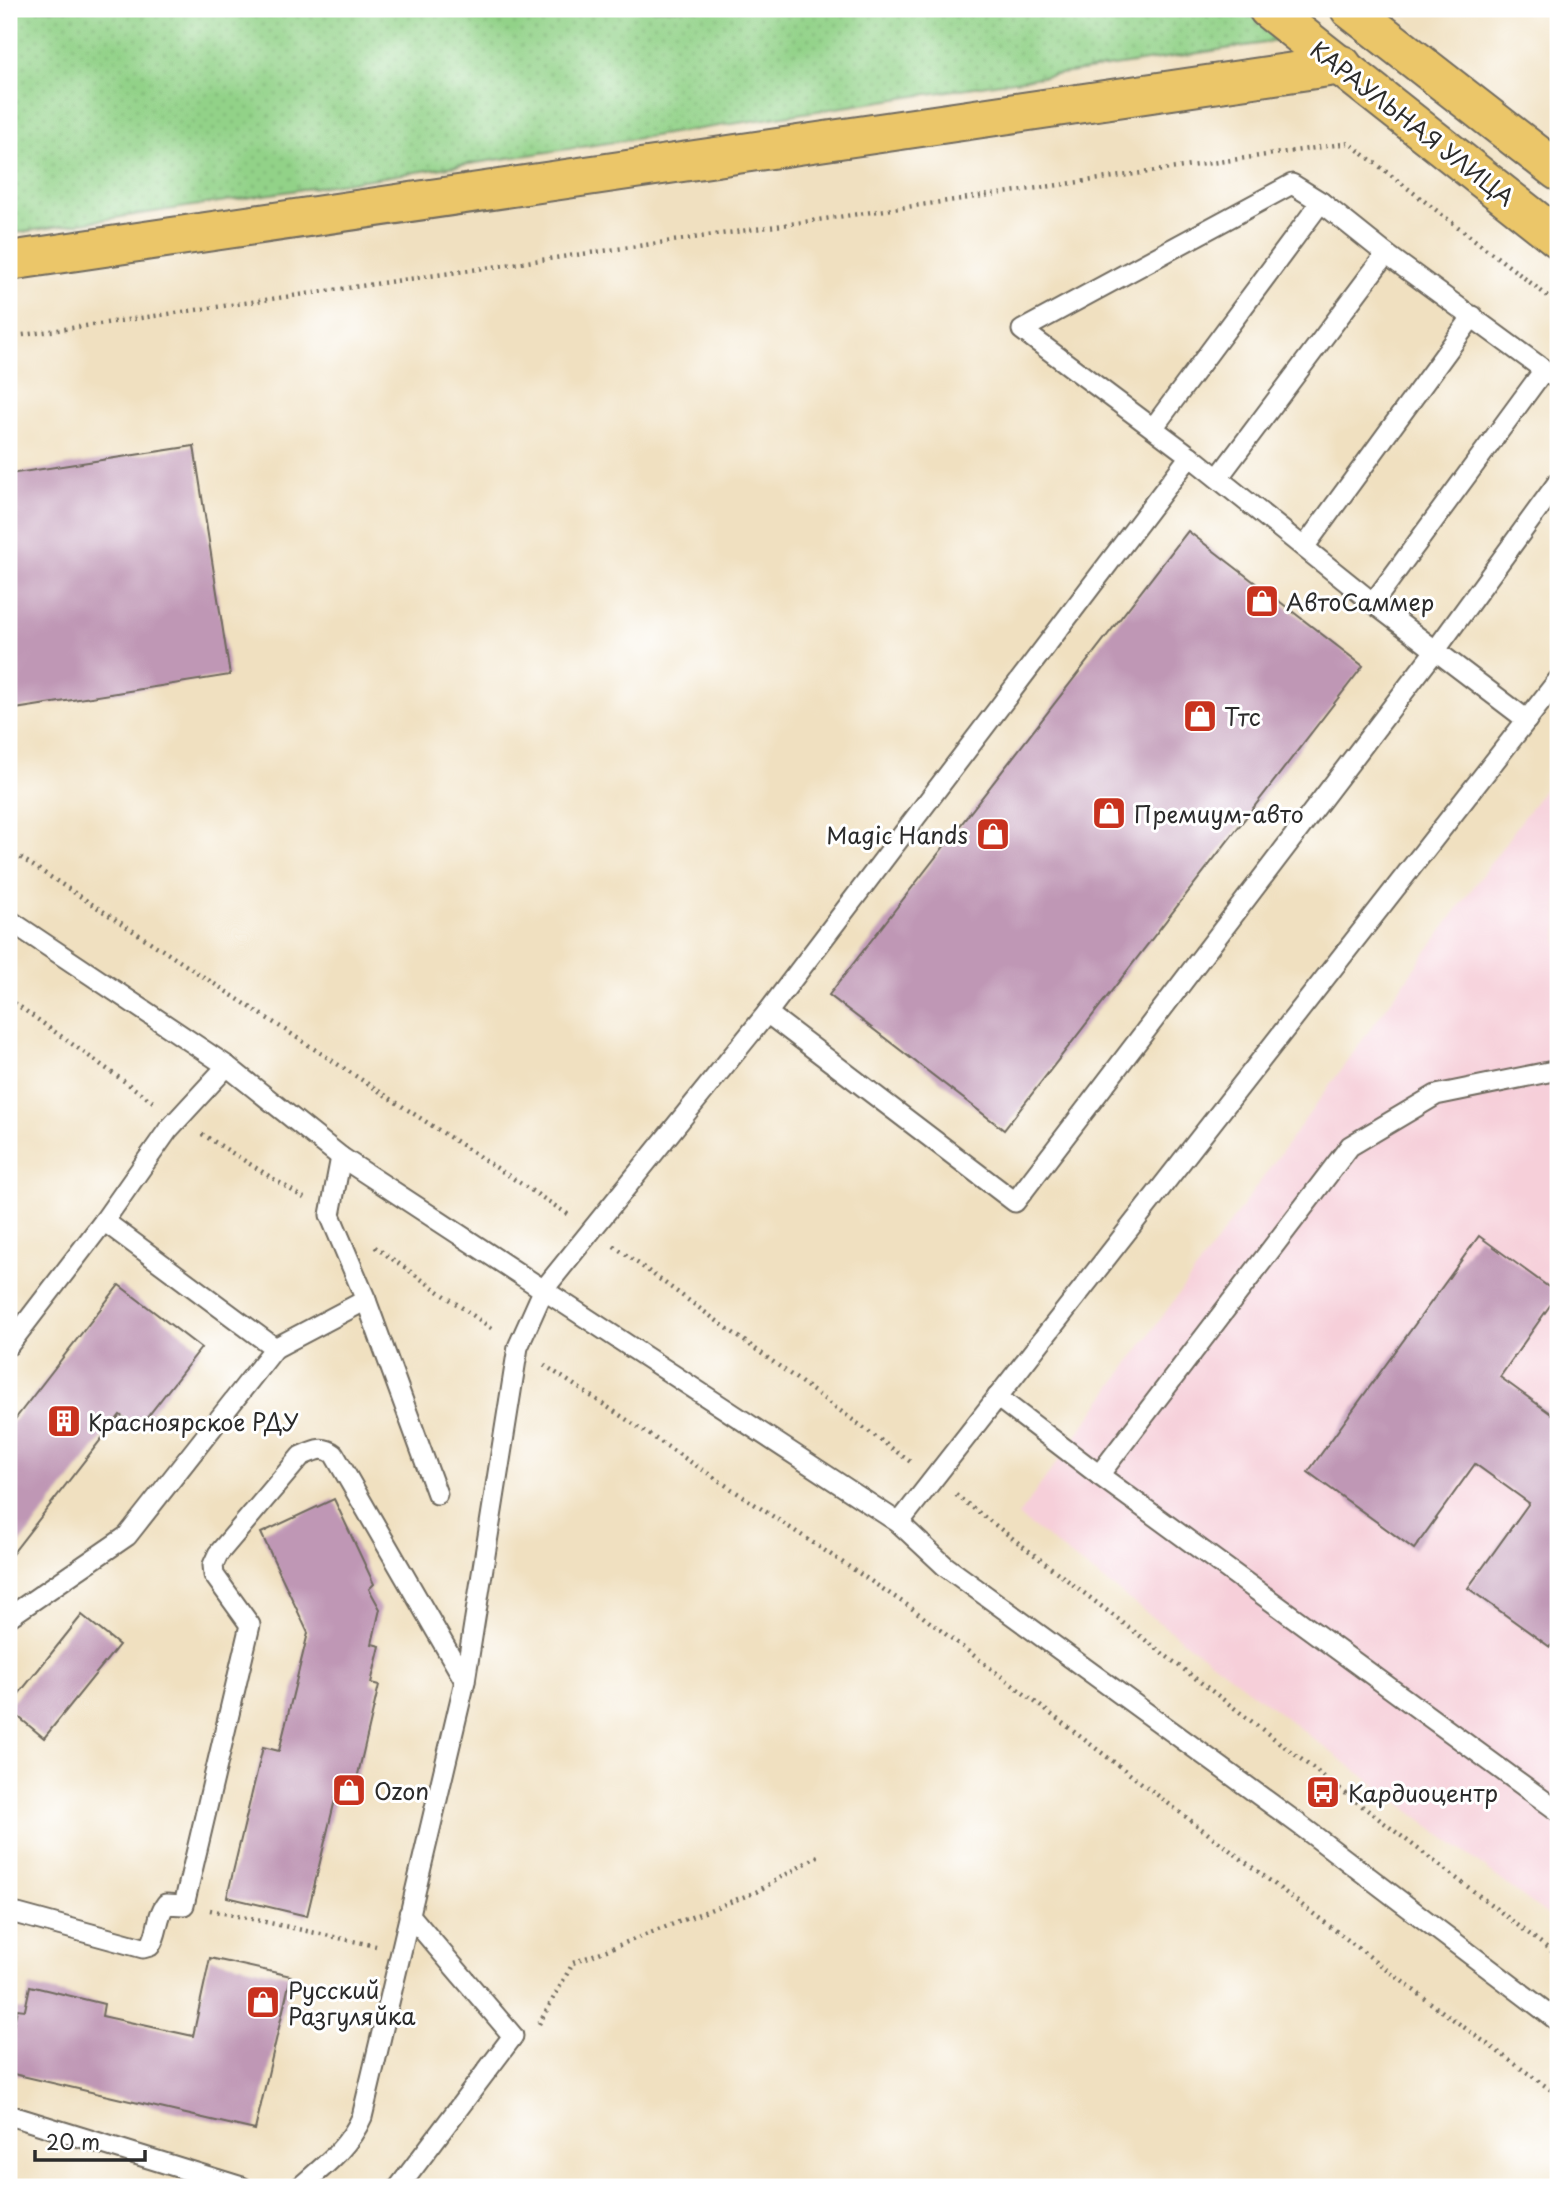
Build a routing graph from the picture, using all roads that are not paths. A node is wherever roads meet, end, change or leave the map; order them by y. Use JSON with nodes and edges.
{"nodes":[{"id":1,"x":1268,"y":9,"type":"edge"},
{"id":2,"x":1350,"y":9,"type":"edge"},
{"id":3,"x":1342,"y":65,"type":"junction"},
{"id":4,"x":1558,"y":171,"type":"edge"},
{"id":5,"x":1321,"y":201,"type":"junction"},
{"id":6,"x":1558,"y":238,"type":"edge"},
{"id":7,"x":1386,"y":254,"type":"junction"},
{"id":8,"x":9,"y":261,"type":"edge"},
{"id":9,"x":1474,"y":317,"type":"junction"},
{"id":10,"x":1551,"y":375,"type":"edge"},
{"id":11,"x":1153,"y":428,"type":"junction"},
{"id":12,"x":1191,"y":456,"type":"junction"},
{"id":13,"x":1218,"y":478,"type":"junction"},
{"id":14,"x":1558,"y":482,"type":"edge"},
{"id":15,"x":1305,"y":546,"type":"junction"},
{"id":16,"x":1373,"y":603,"type":"junction"},
{"id":17,"x":1435,"y":651,"type":"junction"},
{"id":18,"x":1558,"y":680,"type":"edge"},
{"id":19,"x":1527,"y":720,"type":"junction"},
{"id":20,"x":9,"y":920,"type":"edge"},
{"id":21,"x":767,"y":1013,"type":"junction"},
{"id":22,"x":227,"y":1066,"type":"junction"},
{"id":23,"x":1558,"y":1070,"type":"edge"},
{"id":24,"x":341,"y":1157,"type":"junction"},
{"id":25,"x":104,"y":1221,"type":"junction"},
{"id":26,"x":544,"y":1289,"type":"junction"},
{"id":27,"x":366,"y":1300,"type":"junction"},
{"id":28,"x":9,"y":1345,"type":"edge"},
{"id":29,"x":275,"y":1348,"type":"junction"},
{"id":30,"x":997,"y":1397,"type":"junction"},
{"id":31,"x":1099,"y":1475,"type":"junction"},
{"id":32,"x":437,"y":1494,"type":"dead end"},
{"id":33,"x":899,"y":1523,"type":"junction"},
{"id":34,"x":9,"y":1617,"type":"edge"},
{"id":35,"x":465,"y":1681,"type":"junction"},
{"id":36,"x":1558,"y":1811,"type":"edge"},
{"id":37,"x":9,"y":1914,"type":"edge"},
{"id":38,"x":409,"y":1914,"type":"junction"},
{"id":39,"x":1558,"y":2021,"type":"edge"},
{"id":40,"x":9,"y":2115,"type":"edge"},
{"id":41,"x":242,"y":2187,"type":"edge"},
{"id":42,"x":300,"y":2187,"type":"edge"},
{"id":43,"x":399,"y":2187,"type":"edge"}],
"edges":[{"from":1,"to":3,"type":"main road","name":"КАРАУЛЬНАЯ УЛИЦА"},
{"from":2,"to":4,"type":"main road"},
{"from":3,"to":6,"type":"main road","name":"КАРАУЛЬНАЯ УЛИЦА"},
{"from":3,"to":8,"type":"main road"},
{"from":5,"to":7,"type":"lane"},
{"from":5,"to":11,"type":"lane"},
{"from":5,"to":11,"type":"lane"},
{"from":7,"to":9,"type":"lane"},
{"from":7,"to":13,"type":"lane"},
{"from":9,"to":10,"type":"lane"},
{"from":9,"to":15,"type":"lane"},
{"from":10,"to":16,"type":"lane"},
{"from":11,"to":12,"type":"lane"},
{"from":12,"to":13,"type":"lane"},
{"from":12,"to":21,"type":"lane"},
{"from":13,"to":15,"type":"lane"},
{"from":14,"to":17,"type":"lane"},
{"from":15,"to":16,"type":"lane"},
{"from":16,"to":17,"type":"lane"},
{"from":17,"to":19,"type":"lane"},
{"from":17,"to":21,"type":"lane"},
{"from":18,"to":19,"type":"lane"},
{"from":19,"to":30,"type":"lane"},
{"from":20,"to":22,"type":"lane"},
{"from":21,"to":26,"type":"lane"},
{"from":22,"to":24,"type":"lane"},
{"from":22,"to":25,"type":"lane"},
{"from":23,"to":31,"type":"lane"},
{"from":24,"to":26,"type":"lane"},
{"from":24,"to":27,"type":"lane"},
{"from":25,"to":28,"type":"lane"},
{"from":25,"to":29,"type":"lane"},
{"from":26,"to":33,"type":"lane"},
{"from":26,"to":35,"type":"lane"},
{"from":27,"to":29,"type":"lane"},
{"from":27,"to":32,"type":"lane"},
{"from":29,"to":34,"type":"lane"},
{"from":30,"to":31,"type":"lane"},
{"from":30,"to":33,"type":"lane"},
{"from":31,"to":36,"type":"lane"},
{"from":33,"to":39,"type":"lane"},
{"from":35,"to":37,"type":"lane"},
{"from":35,"to":38,"type":"lane"},
{"from":38,"to":42,"type":"lane"},
{"from":38,"to":43,"type":"lane"},
{"from":40,"to":41,"type":"lane"}]}
